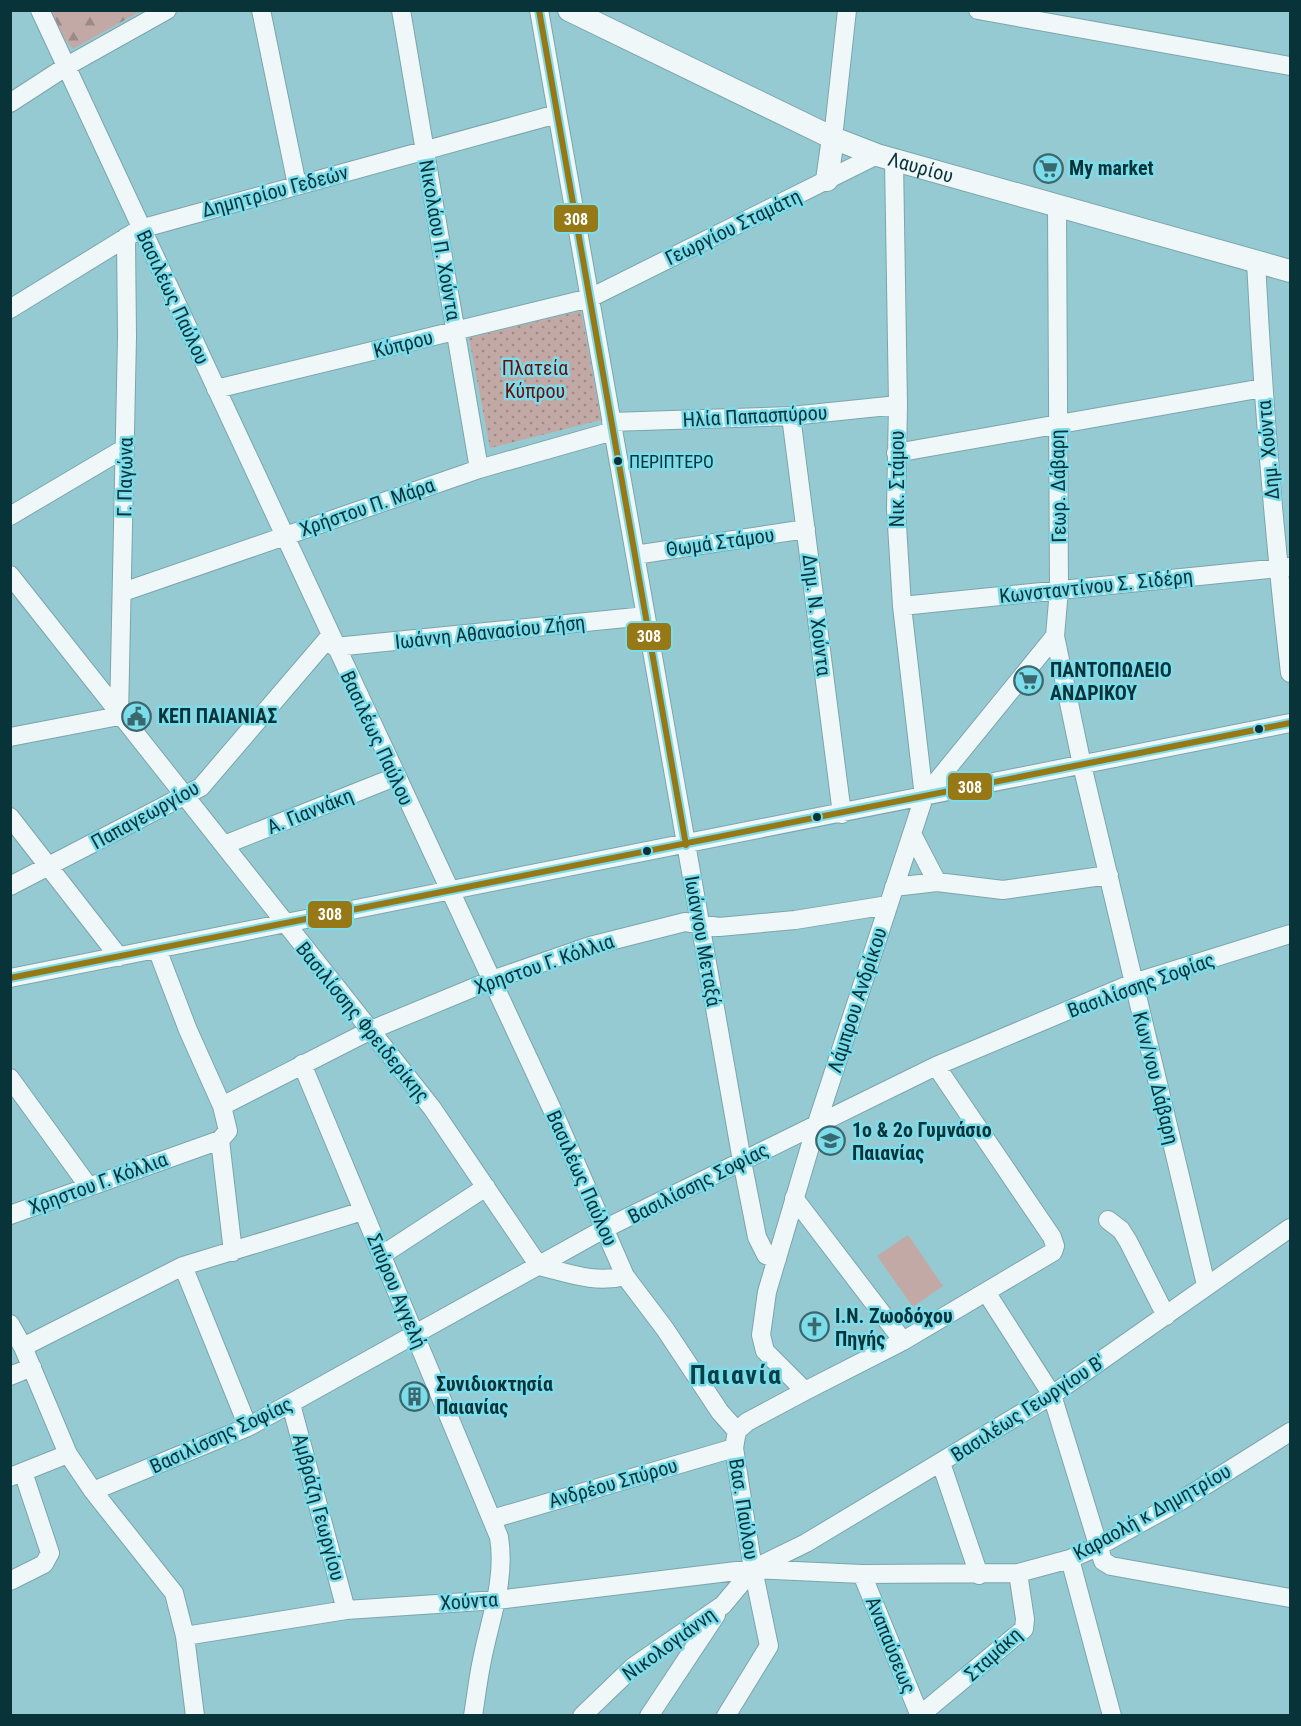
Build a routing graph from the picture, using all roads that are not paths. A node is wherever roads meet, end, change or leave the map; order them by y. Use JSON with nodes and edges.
{"nodes":[{"id":1,"x":40,"y":10,"type":"edge"},
{"id":2,"x":167,"y":10,"type":"edge"},
{"id":3,"x":261,"y":10,"type":"edge"},
{"id":4,"x":401,"y":10,"type":"edge"},
{"id":5,"x":539,"y":10,"type":"edge"},
{"id":6,"x":569,"y":10,"type":"edge"},
{"id":7,"x":847,"y":10,"type":"edge"},
{"id":8,"x":978,"y":10,"type":"edge"},
{"id":9,"x":1039,"y":15,"type":"edge"},
{"id":10,"x":67,"y":66,"type":"junction"},
{"id":11,"x":1290,"y":66,"type":"edge"},
{"id":12,"x":10,"y":103,"type":"edge"},
{"id":13,"x":557,"y":114,"type":"junction"},
{"id":14,"x":833,"y":138,"type":"junction"},
{"id":15,"x":424,"y":150,"type":"junction"},
{"id":16,"x":886,"y":158,"type":"junction"},
{"id":17,"x":827,"y":180,"type":"junction"},
{"id":18,"x":297,"y":185,"type":"junction"},
{"id":19,"x":1057,"y":205,"type":"junction"},
{"id":20,"x":133,"y":233,"type":"junction"},
{"id":21,"x":1256,"y":262,"type":"junction"},
{"id":22,"x":1290,"y":272,"type":"edge"},
{"id":23,"x":590,"y":298,"type":"junction"},
{"id":24,"x":10,"y":309,"type":"edge"},
{"id":25,"x":456,"y":331,"type":"junction"},
{"id":26,"x":1263,"y":388,"type":"junction"},
{"id":27,"x":216,"y":389,"type":"junction"},
{"id":28,"x":897,"y":405,"type":"junction"},
{"id":29,"x":791,"y":416,"type":"junction"},
{"id":30,"x":612,"y":426,"type":"junction"},
{"id":31,"x":1057,"y":426,"type":"junction"},
{"id":32,"x":125,"y":448,"type":"junction"},
{"id":33,"x":896,"y":453,"type":"junction"},
{"id":34,"x":479,"y":469,"type":"junction"},
{"id":35,"x":10,"y":516,"type":"edge"},
{"id":36,"x":806,"y":530,"type":"junction"},
{"id":37,"x":284,"y":536,"type":"junction"},
{"id":38,"x":635,"y":555,"type":"junction"},
{"id":39,"x":1284,"y":567,"type":"edge"},
{"id":40,"x":10,"y":575,"type":"edge"},
{"id":41,"x":1059,"y":590,"type":"junction"},
{"id":42,"x":123,"y":592,"type":"junction"},
{"id":43,"x":902,"y":606,"type":"junction"},
{"id":44,"x":646,"y":616,"type":"junction"},
{"id":45,"x":1056,"y":636,"type":"junction"},
{"id":46,"x":332,"y":641,"type":"junction"},
{"id":47,"x":1290,"y":673,"type":"edge"},
{"id":48,"x":119,"y":716,"type":"junction"},
{"id":49,"x":1290,"y":723,"type":"edge"},
{"id":50,"x":10,"y":737,"type":"edge"},
{"id":51,"x":1082,"y":765,"type":"junction"},
{"id":52,"x":395,"y":777,"type":"junction"},
{"id":53,"x":186,"y":796,"type":"junction"},
{"id":54,"x":924,"y":797,"type":"junction"},
{"id":55,"x":842,"y":813,"type":"junction"},
{"id":56,"x":10,"y":817,"type":"edge"},
{"id":57,"x":912,"y":834,"type":"junction"},
{"id":58,"x":224,"y":845,"type":"junction"},
{"id":59,"x":686,"y":845,"type":"junction"},
{"id":60,"x":49,"y":867,"type":"junction"},
{"id":61,"x":1109,"y":875,"type":"junction"},
{"id":62,"x":937,"y":882,"type":"junction"},
{"id":63,"x":10,"y":886,"type":"edge"},
{"id":64,"x":894,"y":887,"type":"junction"},
{"id":65,"x":448,"y":892,"type":"junction"},
{"id":66,"x":888,"y":904,"type":"junction"},
{"id":67,"x":285,"y":924,"type":"junction"},
{"id":68,"x":700,"y":924,"type":"junction"},
{"id":69,"x":1290,"y":934,"type":"edge"},
{"id":70,"x":157,"y":949,"type":"junction"},
{"id":71,"x":119,"y":957,"type":"junction"},
{"id":72,"x":10,"y":978,"type":"edge"},
{"id":73,"x":492,"y":980,"type":"junction"},
{"id":74,"x":1133,"y":983,"type":"junction"},
{"id":75,"x":371,"y":1030,"type":"junction"},
{"id":76,"x":302,"y":1064,"type":"junction"},
{"id":77,"x":936,"y":1066,"type":"junction"},
{"id":78,"x":10,"y":1078,"type":"edge"},
{"id":79,"x":222,"y":1106,"type":"junction"},
{"id":80,"x":817,"y":1123,"type":"junction"},
{"id":81,"x":220,"y":1140,"type":"junction"},
{"id":82,"x":742,"y":1161,"type":"junction"},
{"id":83,"x":89,"y":1187,"type":"junction"},
{"id":84,"x":486,"y":1187,"type":"junction"},
{"id":85,"x":794,"y":1198,"type":"junction"},
{"id":86,"x":363,"y":1211,"type":"junction"},
{"id":87,"x":10,"y":1215,"type":"edge"},
{"id":88,"x":1108,"y":1220,"type":"dead end"},
{"id":89,"x":1290,"y":1228,"type":"edge"},
{"id":90,"x":604,"y":1229,"type":"junction"},
{"id":91,"x":233,"y":1252,"type":"junction"},
{"id":92,"x":382,"y":1255,"type":"junction"},
{"id":93,"x":777,"y":1259,"type":"junction"},
{"id":94,"x":183,"y":1266,"type":"junction"},
{"id":95,"x":539,"y":1266,"type":"junction"},
{"id":96,"x":625,"y":1276,"type":"junction"},
{"id":97,"x":1206,"y":1285,"type":"junction"},
{"id":98,"x":986,"y":1292,"type":"junction"},
{"id":99,"x":1166,"y":1316,"type":"junction"},
{"id":100,"x":10,"y":1324,"type":"edge"},
{"id":101,"x":415,"y":1335,"type":"junction"},
{"id":102,"x":903,"y":1341,"type":"junction"},
{"id":103,"x":23,"y":1347,"type":"junction"},
{"id":104,"x":32,"y":1367,"type":"junction"},
{"id":105,"x":10,"y":1376,"type":"edge"},
{"id":106,"x":805,"y":1391,"type":"junction"},
{"id":107,"x":1052,"y":1395,"type":"junction"},
{"id":108,"x":291,"y":1404,"type":"junction"},
{"id":109,"x":248,"y":1427,"type":"junction"},
{"id":110,"x":1290,"y":1432,"type":"edge"},
{"id":111,"x":736,"y":1439,"type":"junction"},
{"id":112,"x":68,"y":1454,"type":"junction"},
{"id":113,"x":941,"y":1463,"type":"junction"},
{"id":114,"x":16,"y":1474,"type":"edge"},
{"id":115,"x":93,"y":1491,"type":"junction"},
{"id":116,"x":492,"y":1519,"type":"junction"},
{"id":117,"x":1097,"y":1547,"type":"junction"},
{"id":118,"x":1070,"y":1559,"type":"junction"},
{"id":119,"x":753,"y":1569,"type":"junction"},
{"id":120,"x":1018,"y":1573,"type":"junction"},
{"id":121,"x":862,"y":1574,"type":"junction"},
{"id":122,"x":979,"y":1575,"type":"junction"},
{"id":123,"x":10,"y":1581,"type":"edge"},
{"id":124,"x":1290,"y":1598,"type":"edge"},
{"id":125,"x":497,"y":1599,"type":"junction"},
{"id":126,"x":723,"y":1605,"type":"junction"},
{"id":127,"x":346,"y":1610,"type":"junction"},
{"id":128,"x":185,"y":1636,"type":"junction"},
{"id":129,"x":195,"y":1716,"type":"edge"},
{"id":130,"x":473,"y":1716,"type":"edge"},
{"id":131,"x":582,"y":1716,"type":"edge"},
{"id":132,"x":649,"y":1716,"type":"edge"},
{"id":133,"x":726,"y":1716,"type":"edge"},
{"id":134,"x":920,"y":1716,"type":"edge"},
{"id":135,"x":1112,"y":1716,"type":"edge"}],
"edges":[{"from":1,"to":10,"type":"street","name":"Βασιλέως Παύλου"},
{"from":2,"to":10,"type":"street"},
{"from":3,"to":18,"type":"street"},
{"from":4,"to":15,"type":"street","name":"Νικολάου Π. Χούντα"},
{"from":5,"to":13,"type":"street","name":"Ιωάννου Μεταξά"},
{"from":6,"to":14,"type":"main road","name":"Λαυρίου"},
{"from":7,"to":14,"type":"street"},
{"from":8,"to":9,"type":"street"},
{"from":9,"to":11,"type":"street"},
{"from":10,"to":12,"type":"street"},
{"from":10,"to":20,"type":"street","name":"Βασιλέως Παύλου"},
{"from":13,"to":15,"type":"street","name":"Δημητρίου Γεδεών"},
{"from":13,"to":23,"type":"street","name":"Ιωάννου Μεταξά"},
{"from":14,"to":16,"type":"main road","name":"Λαυρίου"},
{"from":14,"to":17,"type":"main road"},
{"from":15,"to":18,"type":"street","name":"Δημητρίου Γεδεών"},
{"from":15,"to":25,"type":"street","name":"Νικολάου Π. Χούντα"},
{"from":16,"to":17,"type":"street","name":"Γεωργίου Σταμάτη"},
{"from":16,"to":19,"type":"main road","name":"Λαυρίου"},
{"from":16,"to":28,"type":"street","name":"Νικ. Στάμου"},
{"from":17,"to":23,"type":"street","name":"Γεωργίου Σταμάτη"},
{"from":18,"to":20,"type":"street","name":"Δημητρίου Γεδεών"},
{"from":19,"to":21,"type":"main road","name":"Λαυρίου"},
{"from":19,"to":31,"type":"street","name":"Γεωρ. Δάβαρη"},
{"from":20,"to":24,"type":"street","name":"Δημητρίου Γεδεών"},
{"from":20,"to":27,"type":"street","name":"Βασιλέως Παύλου"},
{"from":20,"to":32,"type":"street","name":"Γ. Παγώνα"},
{"from":21,"to":22,"type":"main road","name":"Λαυρίου"},
{"from":21,"to":26,"type":"street","name":"Δημ. Χούντα"},
{"from":23,"to":25,"type":"street","name":"Κύπρου"},
{"from":23,"to":30,"type":"street","name":"Ιωάννου Μεταξά"},
{"from":25,"to":27,"type":"street","name":"Κύπρου"},
{"from":25,"to":34,"type":"street","name":"Νικολάου Π. Χούντα"},
{"from":26,"to":31,"type":"street"},
{"from":26,"to":39,"type":"street","name":"Δημ. Χούντα"},
{"from":27,"to":37,"type":"street","name":"Βασιλέως Παύλου"},
{"from":28,"to":29,"type":"street","name":"Ηλία Παπασπύρου"},
{"from":28,"to":33,"type":"street","name":"Νικ. Στάμου"},
{"from":29,"to":30,"type":"street","name":"Ηλία Παπασπύρου"},
{"from":29,"to":36,"type":"street","name":"Δημ. Ν. Χούντα"},
{"from":30,"to":34,"type":"street","name":"Χρήστου Π. Μάρα"},
{"from":30,"to":38,"type":"street","name":"Ιωάννου Μεταξά"},
{"from":31,"to":33,"type":"street"},
{"from":31,"to":41,"type":"street","name":"Γεωρ. Δάβαρη"},
{"from":32,"to":35,"type":"street"},
{"from":32,"to":42,"type":"street","name":"Γ. Παγώνα"},
{"from":33,"to":43,"type":"street","name":"Νικ. Στάμου"},
{"from":34,"to":37,"type":"street","name":"Χρήστου Π. Μάρα"},
{"from":36,"to":38,"type":"street","name":"Θωμά Στάμου"},
{"from":36,"to":55,"type":"street","name":"Δημ. Ν. Χούντα"},
{"from":37,"to":42,"type":"street","name":"Χρήστου Π. Μάρα"},
{"from":37,"to":46,"type":"street","name":"Βασιλέως Παύλου"},
{"from":38,"to":44,"type":"street","name":"Ιωάννου Μεταξά"},
{"from":39,"to":41,"type":"street","name":"Κωνσταντίνου Σ. Σιδέρη"},
{"from":39,"to":47,"type":"street","name":"Δημ. Χούντα"},
{"from":40,"to":48,"type":"street","name":"Βασιλίσσης Φρειδερίκης"},
{"from":41,"to":43,"type":"street","name":"Κωνσταντίνου Σ. Σιδέρη"},
{"from":41,"to":45,"type":"street","name":"Γεωρ. Δάβαρη"},
{"from":42,"to":48,"type":"street","name":"Γ. Παγώνα"},
{"from":43,"to":54,"type":"street","name":"Νικ. Στάμου"},
{"from":44,"to":46,"type":"street","name":"Ιωάννη Αθανασίου Ζήση"},
{"from":44,"to":59,"type":"street","name":"Ιωάννου Μεταξά"},
{"from":45,"to":51,"type":"street","name":"Γεωρ. Δάβαρη"},
{"from":45,"to":54,"type":"street","name":"Λάμπρου Ανδρίκου"},
{"from":46,"to":52,"type":"street","name":"Βασιλέως Παύλου"},
{"from":46,"to":53,"type":"street","name":"Παπαγεωργίου"},
{"from":48,"to":50,"type":"street"},
{"from":48,"to":53,"type":"street","name":"Βασιλίσσης Φρειδερίκης"},
{"from":49,"to":51,"type":"street"},
{"from":51,"to":54,"type":"street"},
{"from":51,"to":61,"type":"street","name":"Κων/νου Δάβαρη"},
{"from":52,"to":58,"type":"street","name":"Α. Γιαννάκη"},
{"from":52,"to":65,"type":"street","name":"Βασιλέως Παύλου"},
{"from":53,"to":58,"type":"street","name":"Βασιλίσσης Φρειδερίκης"},
{"from":53,"to":60,"type":"street","name":"Παπαγεωργίου"},
{"from":54,"to":55,"type":"street"},
{"from":54,"to":57,"type":"street","name":"Λάμπρου Ανδρίκου"},
{"from":55,"to":59,"type":"street"},
{"from":56,"to":60,"type":"street"},
{"from":57,"to":62,"type":"street"},
{"from":57,"to":64,"type":"street","name":"Λάμπρου Ανδρίκου"},
{"from":58,"to":67,"type":"street","name":"Βασιλίσσης Φρειδερίκης"},
{"from":59,"to":65,"type":"street"},
{"from":59,"to":68,"type":"street","name":"Ιωάννου Μεταξά"},
{"from":60,"to":63,"type":"street","name":"Παπαγεωργίου"},
{"from":60,"to":71,"type":"street"},
{"from":61,"to":62,"type":"street"},
{"from":61,"to":74,"type":"street","name":"Κων/νου Δάβαρη"},
{"from":62,"to":64,"type":"street"},
{"from":64,"to":66,"type":"street","name":"Λάμπρου Ανδρίκου"},
{"from":65,"to":67,"type":"street"},
{"from":65,"to":73,"type":"street","name":"Βασιλέως Παύλου"},
{"from":66,"to":68,"type":"street","name":"Χρηστου Γ. Κόλλια"},
{"from":66,"to":80,"type":"street","name":"Λάμπρου Ανδρίκου"},
{"from":67,"to":70,"type":"street"},
{"from":67,"to":75,"type":"street","name":"Βασιλίσσης Φρειδερίκης"},
{"from":68,"to":73,"type":"street","name":"Χρηστου Γ. Κόλλια"},
{"from":68,"to":82,"type":"street","name":"Ιωάννου Μεταξά"},
{"from":69,"to":74,"type":"street","name":"Βασιλίσσης Σοφίας"},
{"from":70,"to":71,"type":"street"},
{"from":70,"to":79,"type":"street"},
{"from":71,"to":72,"type":"street"},
{"from":73,"to":75,"type":"street","name":"Χρηστου Γ. Κόλλια"},
{"from":73,"to":90,"type":"street","name":"Βασιλέως Παύλου"},
{"from":74,"to":77,"type":"street","name":"Βασιλίσσης Σοφίας"},
{"from":74,"to":97,"type":"street","name":"Κων/νου Δάβαρη"},
{"from":75,"to":76,"type":"street","name":"Χρηστου Γ. Κόλλια"},
{"from":75,"to":84,"type":"street","name":"Βασιλίσσης Φρειδερίκης"},
{"from":76,"to":79,"type":"street","name":"Χρηστου Γ. Κόλλια"},
{"from":76,"to":86,"type":"street","name":"Σπύρου Αγγελή"},
{"from":77,"to":80,"type":"street","name":"Βασιλίσσης Σοφίας"},
{"from":77,"to":98,"type":"street","name":"Ανδρέου Σπύρου"},
{"from":78,"to":83,"type":"street"},
{"from":79,"to":81,"type":"street"},
{"from":80,"to":82,"type":"street","name":"Βασιλίσσης Σοφίας"},
{"from":80,"to":85,"type":"street","name":"Λάμπρου Ανδρίκου"},
{"from":81,"to":83,"type":"street","name":"Χρηστου Γ. Κόλλια"},
{"from":81,"to":91,"type":"street"},
{"from":82,"to":90,"type":"street","name":"Βασιλίσσης Σοφίας"},
{"from":82,"to":93,"type":"street","name":"Ιωάννου Μεταξά"},
{"from":83,"to":87,"type":"street","name":"Χρηστου Γ. Κόλλια"},
{"from":84,"to":92,"type":"street"},
{"from":84,"to":95,"type":"street","name":"Βασιλίσσης Φρειδερίκης"},
{"from":85,"to":93,"type":"street","name":"Λάμπρου Ανδρίκου"},
{"from":85,"to":102,"type":"street"},
{"from":86,"to":91,"type":"street"},
{"from":86,"to":92,"type":"street","name":"Σπύρου Αγγελή"},
{"from":88,"to":99,"type":"street"},
{"from":89,"to":97,"type":"street","name":"Βασιλέως Γεωργίου Β'"},
{"from":90,"to":95,"type":"street","name":"Βασιλίσσης Σοφίας"},
{"from":90,"to":96,"type":"street","name":"Βασιλέως Παύλου"},
{"from":91,"to":94,"type":"street"},
{"from":92,"to":101,"type":"street","name":"Σπύρου Αγγελή"},
{"from":93,"to":106,"type":"street","name":"Λάμπρου Ανδρίκου"},
{"from":94,"to":103,"type":"street"},
{"from":94,"to":109,"type":"street"},
{"from":95,"to":96,"type":"street"},
{"from":95,"to":101,"type":"street","name":"Βασιλίσσης Σοφίας"},
{"from":96,"to":111,"type":"street","name":"Βασιλέως Παύλου"},
{"from":97,"to":99,"type":"street","name":"Βασιλέως Γεωργίου Β'"},
{"from":98,"to":102,"type":"street","name":"Ανδρέου Σπύρου"},
{"from":98,"to":107,"type":"street"},
{"from":99,"to":107,"type":"street","name":"Βασιλέως Γεωργίου Β'"},
{"from":100,"to":103,"type":"street"},
{"from":101,"to":108,"type":"street","name":"Βασιλίσσης Σοφίας"},
{"from":101,"to":116,"type":"street","name":"Σπύρου Αγγελή"},
{"from":102,"to":106,"type":"street","name":"Ανδρέου Σπύρου"},
{"from":103,"to":104,"type":"street"},
{"from":104,"to":105,"type":"street"},
{"from":104,"to":112,"type":"street"},
{"from":106,"to":111,"type":"street","name":"Ανδρέου Σπύρου"},
{"from":107,"to":113,"type":"street","name":"Βασιλέως Γεωργίου Β'"},
{"from":107,"to":117,"type":"street"},
{"from":108,"to":109,"type":"street","name":"Βασιλίσσης Σοφίας"},
{"from":108,"to":127,"type":"street","name":"Αμβράζη Γεωργίου"},
{"from":109,"to":115,"type":"street","name":"Βασιλίσσης Σοφίας"},
{"from":110,"to":117,"type":"street","name":"Καραολή κ Δημητρίου"},
{"from":111,"to":116,"type":"street","name":"Ανδρέου Σπύρου"},
{"from":111,"to":119,"type":"street","name":"Βασ. Παύλου"},
{"from":112,"to":114,"type":"street"},
{"from":112,"to":115,"type":"street"},
{"from":113,"to":119,"type":"street","name":"Βασιλέως Γεωργίου Β'"},
{"from":113,"to":122,"type":"street"},
{"from":114,"to":123,"type":"street"},
{"from":115,"to":128,"type":"street"},
{"from":116,"to":125,"type":"street","name":"Σπύρου Αγγελή"},
{"from":117,"to":118,"type":"street","name":"Καραολή κ Δημητρίου"},
{"from":117,"to":124,"type":"street"},
{"from":118,"to":120,"type":"street","name":"Καραολή κ Δημητρίου"},
{"from":118,"to":135,"type":"street"},
{"from":119,"to":121,"type":"street","name":"Καραολή κ Δημητρίου"},
{"from":119,"to":125,"type":"street","name":"Χούντα"},
{"from":119,"to":126,"type":"street","name":"Νικολογιάννη"},
{"from":119,"to":133,"type":"street","name":"Βασ. Παύλου"},
{"from":120,"to":122,"type":"street","name":"Καραολή κ Δημητρίου"},
{"from":120,"to":134,"type":"street","name":"Σταμάκη"},
{"from":121,"to":122,"type":"street","name":"Καραολή κ Δημητρίου"},
{"from":121,"to":134,"type":"street","name":"Αναπαύσεως"},
{"from":125,"to":127,"type":"street","name":"Χούντα"},
{"from":125,"to":130,"type":"street","name":"Σπύρου Αγγελή"},
{"from":126,"to":131,"type":"street","name":"Νικολογιάννη"},
{"from":126,"to":132,"type":"street"},
{"from":127,"to":128,"type":"street","name":"Χούντα"},
{"from":128,"to":129,"type":"street"}]}
